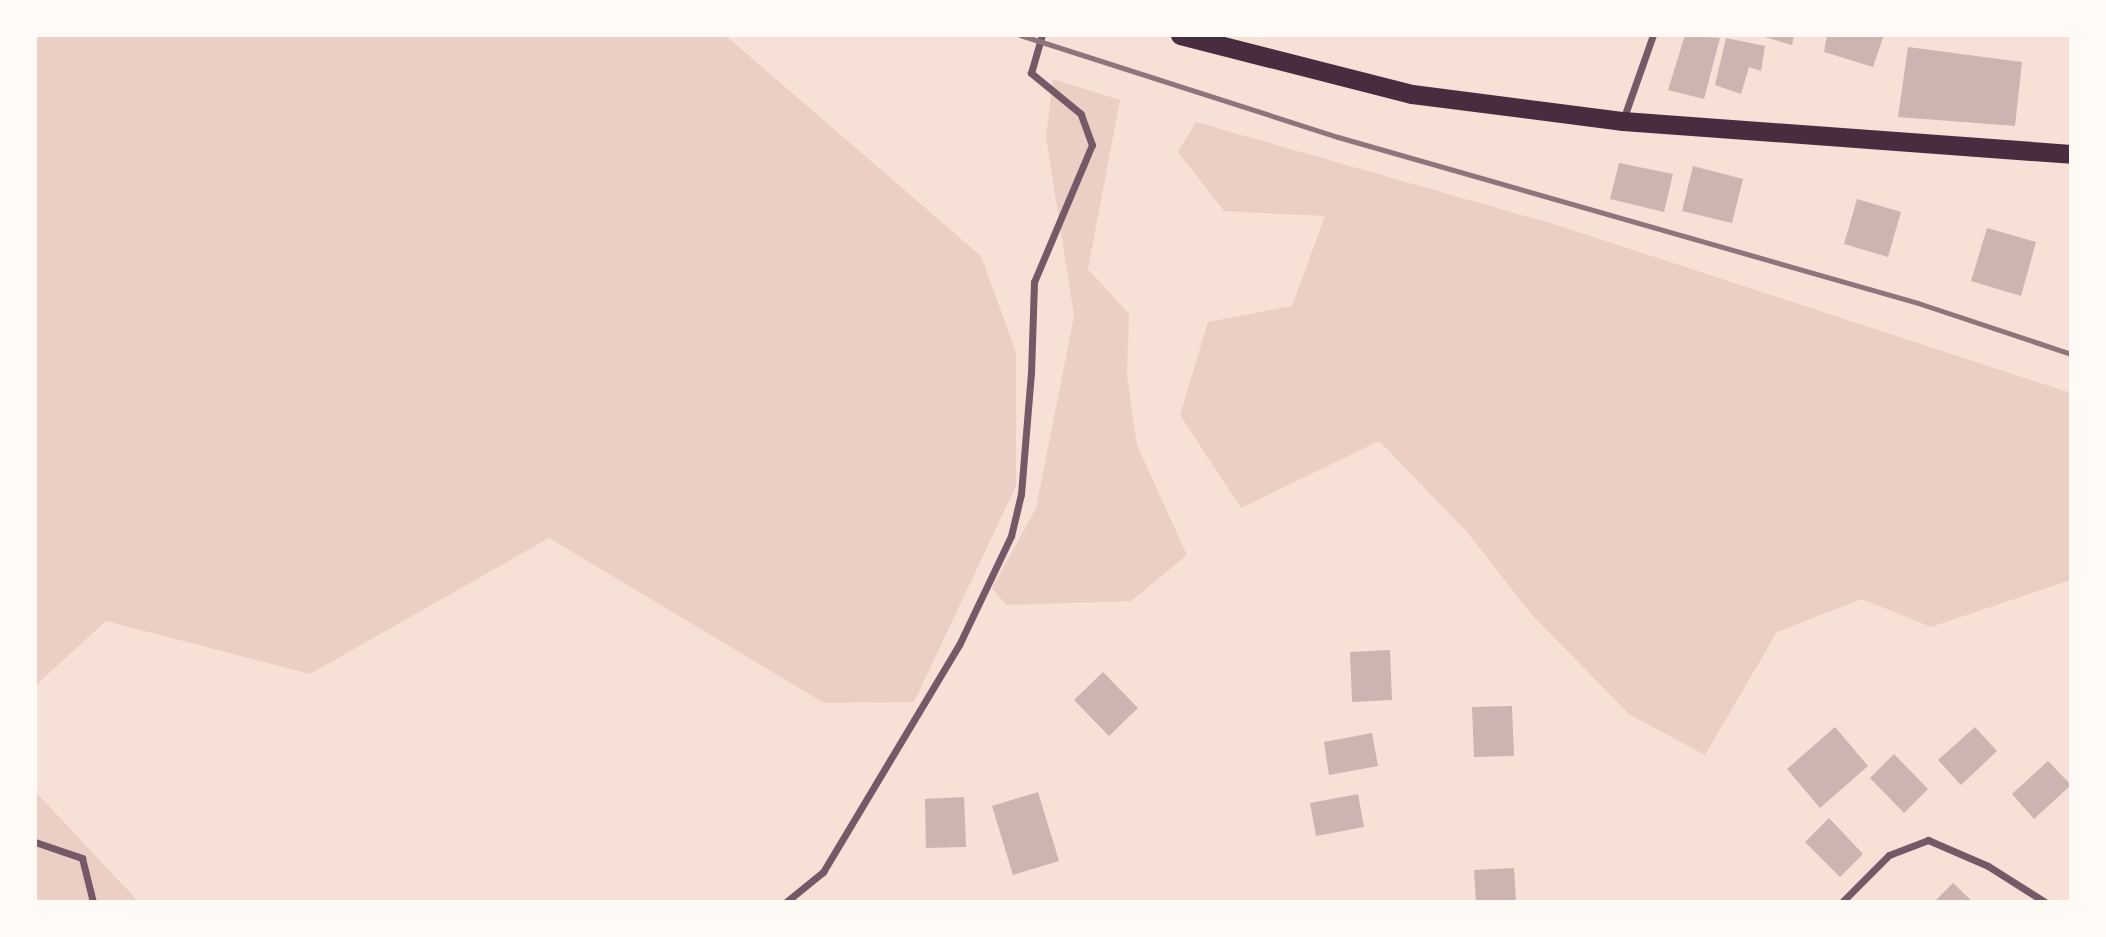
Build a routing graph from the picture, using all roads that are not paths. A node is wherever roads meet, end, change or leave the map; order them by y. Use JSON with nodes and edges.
{"nodes":[{"id":1,"x":1042,"y":35,"type":"edge"},
{"id":2,"x":1182,"y":35,"type":"edge"},
{"id":3,"x":1653,"y":35,"type":"edge"},
{"id":4,"x":1623,"y":121,"type":"junction"},
{"id":5,"x":2071,"y":154,"type":"edge"},
{"id":6,"x":35,"y":842,"type":"edge"},
{"id":7,"x":93,"y":902,"type":"edge"},
{"id":8,"x":786,"y":902,"type":"edge"},
{"id":9,"x":1842,"y":902,"type":"edge"},
{"id":10,"x":2045,"y":902,"type":"edge"}],
"edges":[{"from":1,"to":8,"type":"street"},
{"from":2,"to":4,"type":"highway"},
{"from":3,"to":4,"type":"street"},
{"from":4,"to":5,"type":"highway"},
{"from":6,"to":7,"type":"street"},
{"from":9,"to":10,"type":"street"}]}
